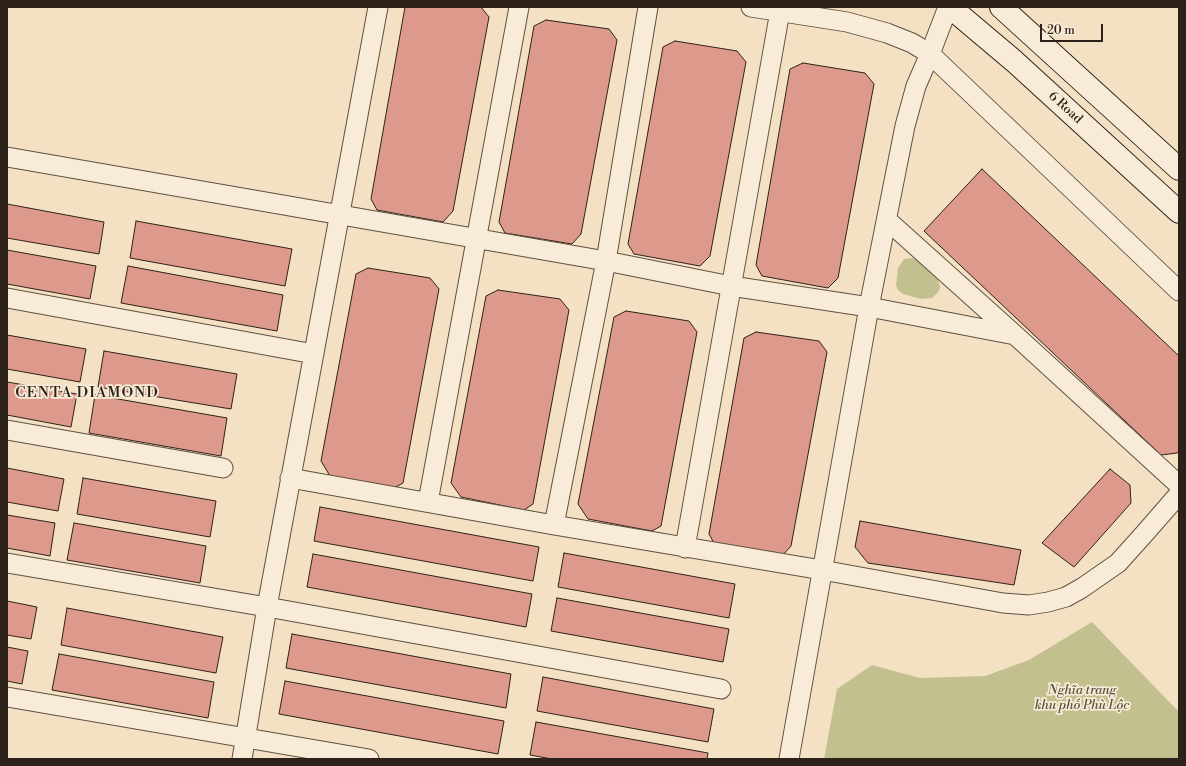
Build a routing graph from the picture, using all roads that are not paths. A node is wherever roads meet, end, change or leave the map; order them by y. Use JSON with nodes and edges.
{"nodes":[{"id":1,"x":378,"y":7,"type":"edge"},
{"id":2,"x":519,"y":7,"type":"edge"},
{"id":3,"x":648,"y":7,"type":"edge"},
{"id":4,"x":751,"y":7,"type":"edge"},
{"id":5,"x":949,"y":7,"type":"edge"},
{"id":6,"x":1001,"y":7,"type":"edge"},
{"id":7,"x":780,"y":11,"type":"junction"},
{"id":8,"x":930,"y":54,"type":"junction"},
{"id":9,"x":7,"y":157,"type":"edge"},
{"id":10,"x":1179,"y":169,"type":"edge"},
{"id":11,"x":1179,"y":212,"type":"edge"},
{"id":12,"x":340,"y":215,"type":"junction"},
{"id":13,"x":887,"y":220,"type":"junction"},
{"id":14,"x":477,"y":239,"type":"junction"},
{"id":15,"x":606,"y":261,"type":"junction"},
{"id":16,"x":731,"y":286,"type":"junction"},
{"id":17,"x":1179,"y":291,"type":"edge"},
{"id":18,"x":7,"y":298,"type":"edge"},
{"id":19,"x":869,"y":307,"type":"junction"},
{"id":20,"x":1016,"y":335,"type":"junction"},
{"id":21,"x":314,"y":354,"type":"junction"},
{"id":22,"x":7,"y":430,"type":"edge"},
{"id":23,"x":223,"y":468,"type":"dead end"},
{"id":24,"x":290,"y":478,"type":"junction"},
{"id":25,"x":1179,"y":485,"type":"edge"},
{"id":26,"x":1179,"y":494,"type":"edge"},
{"id":27,"x":428,"y":502,"type":"junction"},
{"id":28,"x":554,"y":526,"type":"junction"},
{"id":29,"x":685,"y":548,"type":"junction"},
{"id":30,"x":7,"y":563,"type":"edge"},
{"id":31,"x":822,"y":570,"type":"junction"},
{"id":32,"x":266,"y":607,"type":"junction"},
{"id":33,"x":721,"y":689,"type":"dead end"},
{"id":34,"x":7,"y":697,"type":"edge"},
{"id":35,"x":246,"y":737,"type":"junction"},
{"id":36,"x":242,"y":759,"type":"edge"},
{"id":37,"x":369,"y":759,"type":"edge"},
{"id":38,"x":789,"y":759,"type":"edge"}],
"edges":[{"from":1,"to":12,"type":"street"},
{"from":2,"to":14,"type":"street"},
{"from":3,"to":15,"type":"street"},
{"from":4,"to":7,"type":"street"},
{"from":5,"to":8,"type":"street"},
{"from":5,"to":11,"type":"main road","name":"6 Road"},
{"from":6,"to":10,"type":"main road"},
{"from":7,"to":8,"type":"street"},
{"from":7,"to":16,"type":"street"},
{"from":8,"to":13,"type":"street"},
{"from":8,"to":17,"type":"street"},
{"from":9,"to":12,"type":"street"},
{"from":12,"to":14,"type":"street"},
{"from":12,"to":21,"type":"street"},
{"from":13,"to":19,"type":"street"},
{"from":13,"to":20,"type":"street"},
{"from":14,"to":15,"type":"street"},
{"from":14,"to":27,"type":"street"},
{"from":15,"to":16,"type":"street"},
{"from":15,"to":28,"type":"street"},
{"from":16,"to":19,"type":"street"},
{"from":16,"to":29,"type":"street"},
{"from":18,"to":21,"type":"street"},
{"from":19,"to":20,"type":"street"},
{"from":19,"to":31,"type":"street"},
{"from":20,"to":25,"type":"street"},
{"from":21,"to":24,"type":"street"},
{"from":22,"to":23,"type":"street"},
{"from":24,"to":27,"type":"street"},
{"from":24,"to":32,"type":"street"},
{"from":26,"to":31,"type":"street"},
{"from":27,"to":28,"type":"street"},
{"from":28,"to":29,"type":"street"},
{"from":29,"to":31,"type":"street"},
{"from":30,"to":32,"type":"street"},
{"from":31,"to":38,"type":"street"},
{"from":32,"to":33,"type":"street"},
{"from":32,"to":35,"type":"street"},
{"from":34,"to":35,"type":"street"},
{"from":35,"to":36,"type":"street"},
{"from":35,"to":37,"type":"street"}]}
